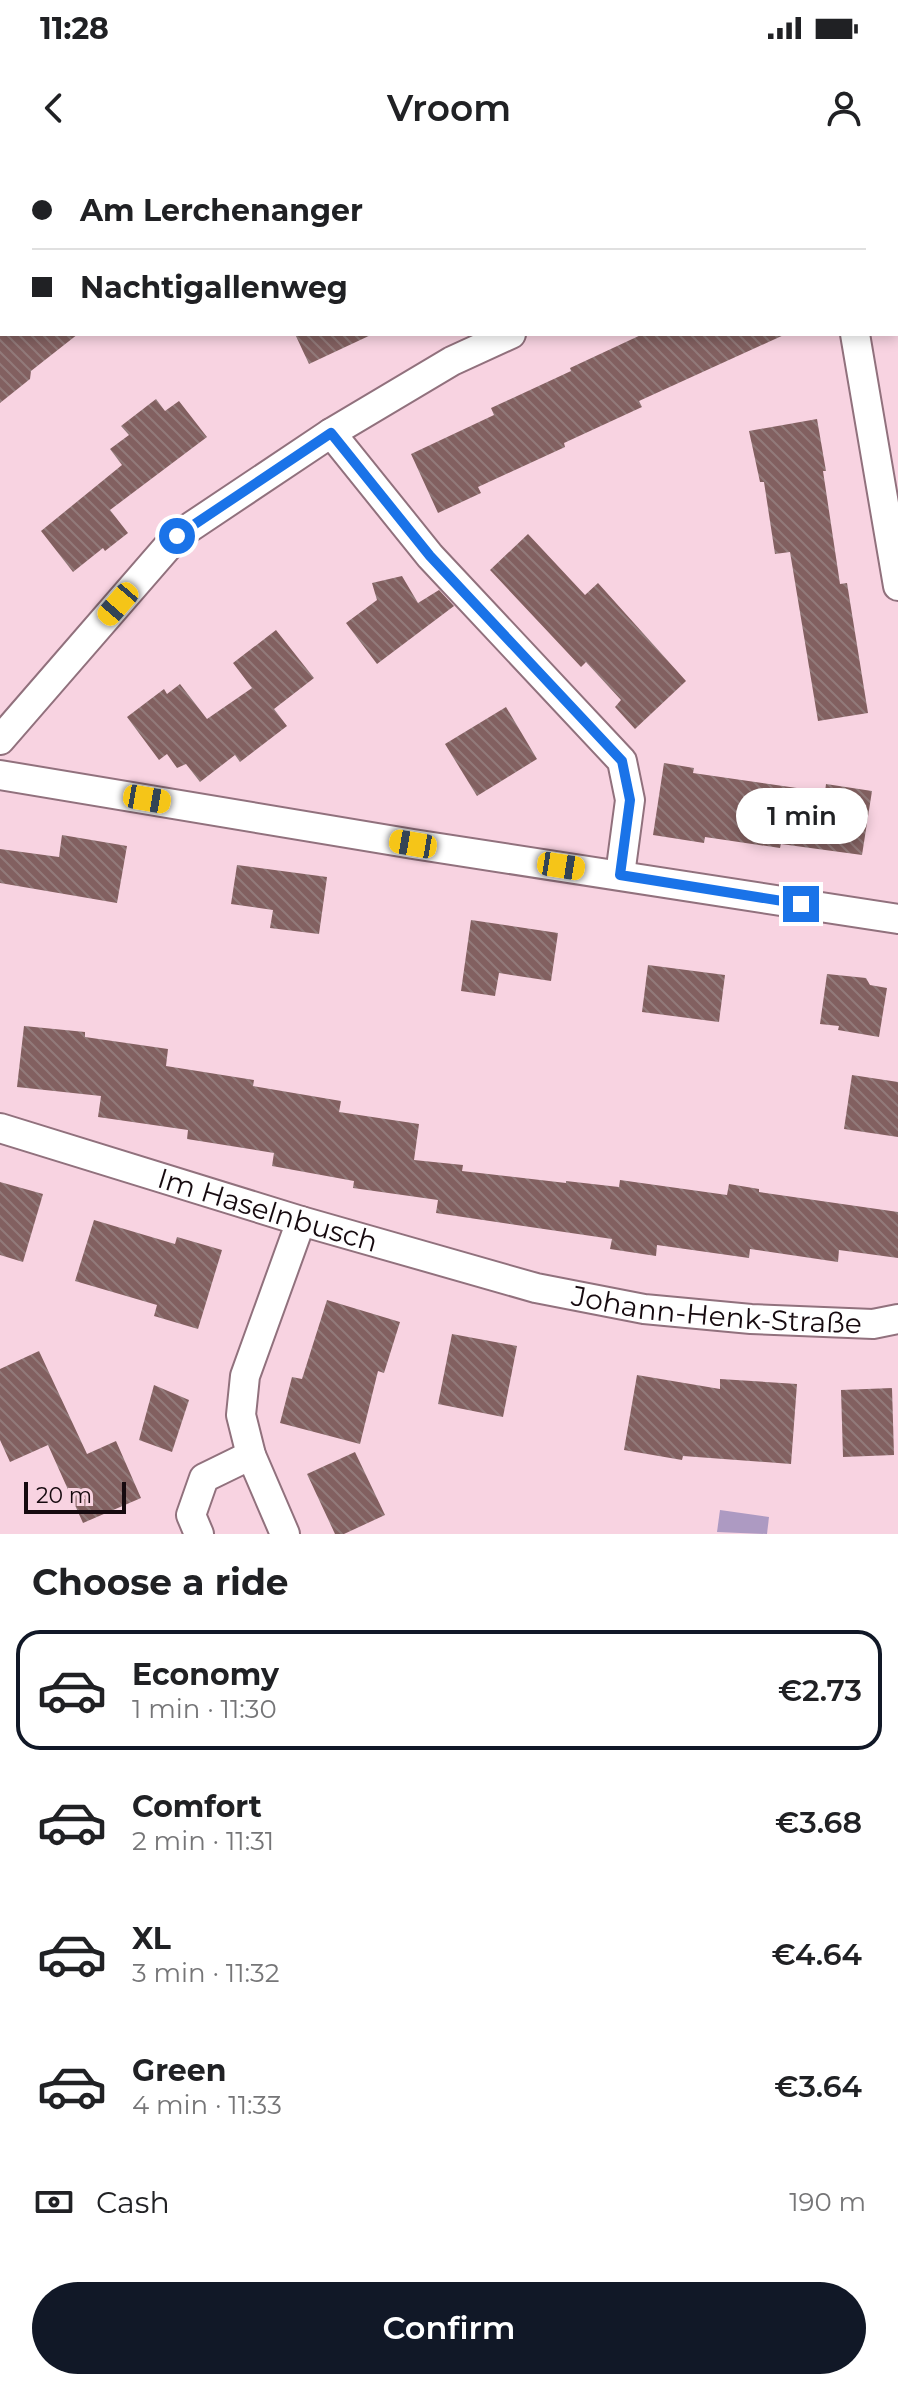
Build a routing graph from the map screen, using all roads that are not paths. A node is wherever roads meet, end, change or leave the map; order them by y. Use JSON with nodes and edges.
{"nodes":[{"id":1,"x":507,"y":336,"type":"edge"},
{"id":2,"x":855,"y":336,"type":"edge"},
{"id":3,"x":331,"y":433,"type":"junction"},
{"id":4,"x":898,"y":586,"type":"edge"},
{"id":5,"x":0,"y":740,"type":"edge"},
{"id":6,"x":0,"y":775,"type":"edge"},
{"id":7,"x":620,"y":875,"type":"junction"},
{"id":8,"x":898,"y":919,"type":"edge"},
{"id":9,"x":0,"y":1128,"type":"edge"},
{"id":10,"x":301,"y":1221,"type":"junction"},
{"id":11,"x":536,"y":1288,"type":"joint"},
{"id":12,"x":898,"y":1319,"type":"edge"},
{"id":13,"x":251,"y":1455,"type":"junction"},
{"id":14,"x":199,"y":1534,"type":"edge"},
{"id":15,"x":285,"y":1534,"type":"edge"}],
"edges":[{"from":1,"to":3,"type":"street"},
{"from":2,"to":4,"type":"street"},
{"from":3,"to":5,"type":"street"},
{"from":3,"to":7,"type":"street"},
{"from":6,"to":7,"type":"street"},
{"from":7,"to":8,"type":"street"},
{"from":9,"to":10,"type":"street","name":"Im Haselnbusch"},
{"from":10,"to":11,"type":"street","name":"Im Haselnbusch"},
{"from":10,"to":13,"type":"street"},
{"from":11,"to":12,"type":"street","name":"Johann-Henk-Straße"},
{"from":13,"to":14,"type":"street"},
{"from":13,"to":15,"type":"street"}]}
